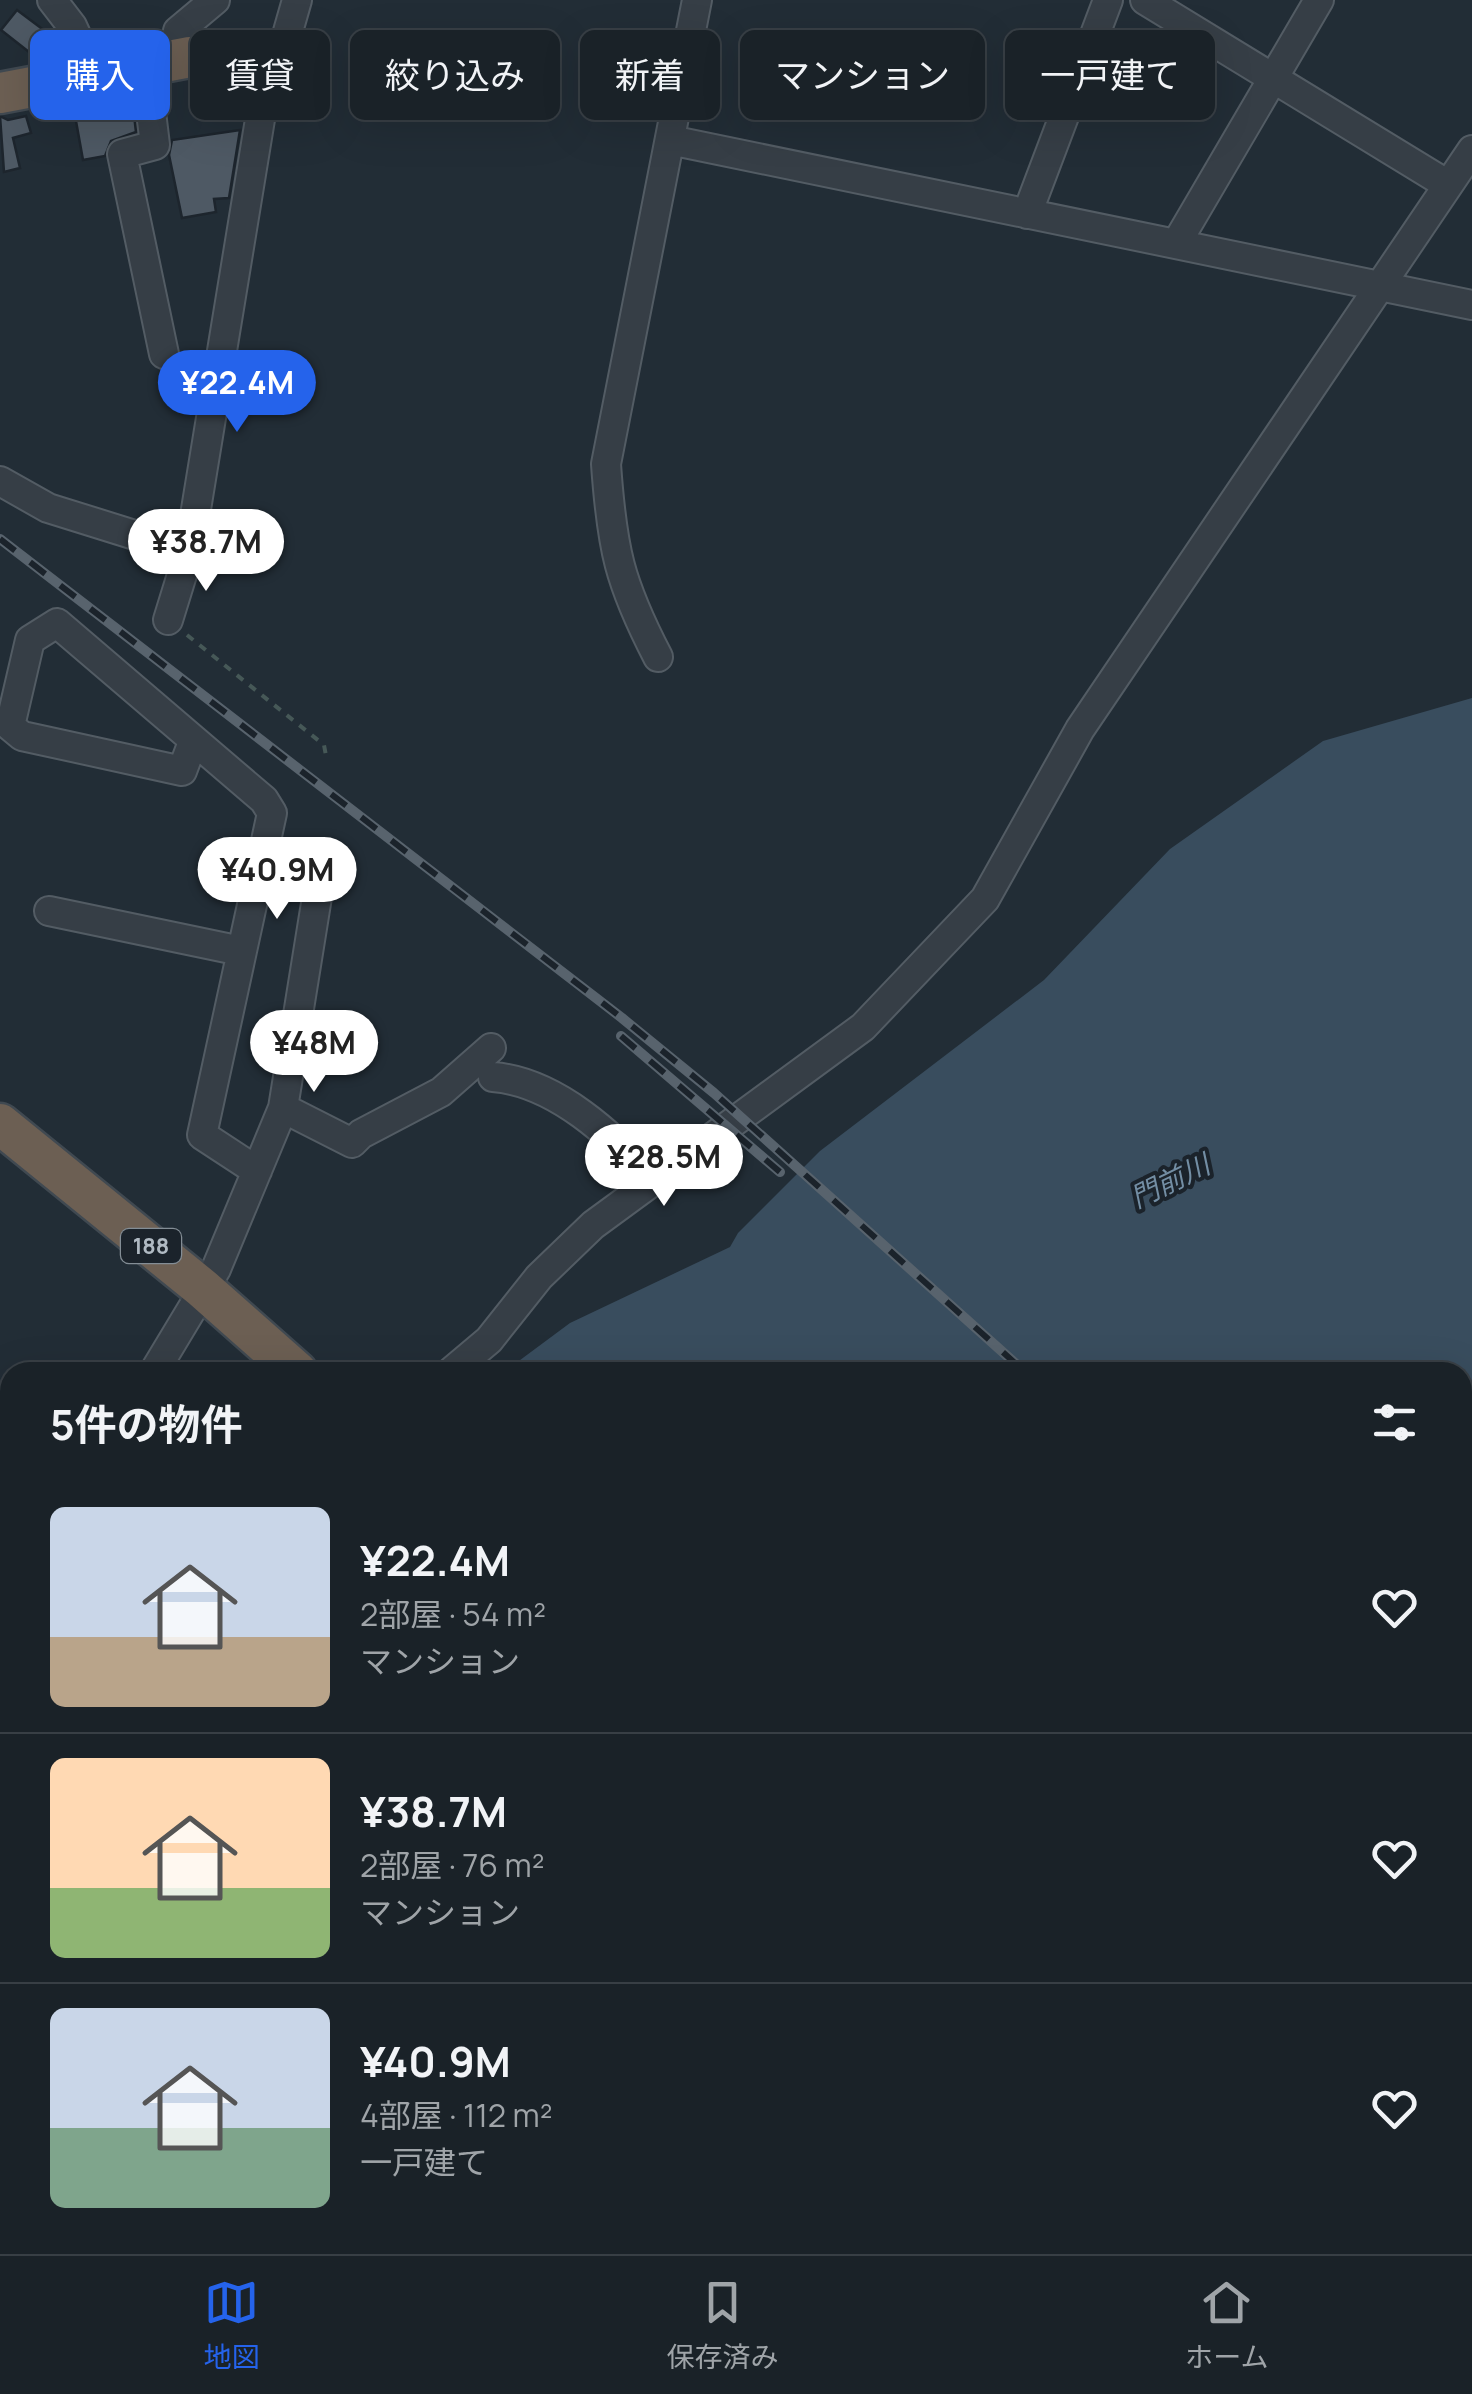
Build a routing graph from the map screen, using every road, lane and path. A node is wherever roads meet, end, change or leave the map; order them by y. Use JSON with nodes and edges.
{"nodes":[{"id":1,"x":52,"y":0,"type":"edge"},
{"id":2,"x":215,"y":0,"type":"edge"},
{"id":3,"x":296,"y":0,"type":"edge"},
{"id":4,"x":697,"y":0,"type":"edge"},
{"id":5,"x":1108,"y":0,"type":"edge"},
{"id":6,"x":1145,"y":0,"type":"edge"},
{"id":7,"x":1320,"y":0,"type":"edge"},
{"id":8,"x":74,"y":30,"type":"edge"},
{"id":9,"x":170,"y":56,"type":"edge"},
{"id":10,"x":170,"y":59,"type":"edge"},
{"id":11,"x":1274,"y":78,"type":"junction"},
{"id":12,"x":30,"y":86,"type":"edge"},
{"id":13,"x":0,"y":93,"type":"edge"},
{"id":14,"x":159,"y":120,"type":"edge"},
{"id":15,"x":260,"y":120,"type":"edge"},
{"id":16,"x":670,"y":140,"type":"junction"},
{"id":17,"x":1472,"y":150,"type":"edge"},
{"id":18,"x":1448,"y":186,"type":"junction"},
{"id":19,"x":1027,"y":214,"type":"junction"},
{"id":20,"x":1176,"y":244,"type":"junction"},
{"id":21,"x":1382,"y":287,"type":"junction"},
{"id":22,"x":1472,"y":305,"type":"edge"},
{"id":23,"x":164,"y":354,"type":"dead end"},
{"id":24,"x":0,"y":481,"type":"edge"},
{"id":25,"x":188,"y":552,"type":"junction"},
{"id":26,"x":168,"y":620,"type":"joint"},
{"id":27,"x":658,"y":658,"type":"dead end"},
{"id":28,"x":192,"y":742,"type":"junction"},
{"id":29,"x":327,"y":761,"type":"dead end"},
{"id":30,"x":322,"y":866,"type":"dead end"},
{"id":31,"x":49,"y":911,"type":"dead end"},
{"id":32,"x":241,"y":951,"type":"junction"},
{"id":33,"x":490,"y":1048,"type":"dead end"},
{"id":34,"x":492,"y":1078,"type":"dead end"},
{"id":35,"x":282,"y":1108,"type":"junction"},
{"id":36,"x":0,"y":1124,"type":"edge"},
{"id":37,"x":257,"y":1170,"type":"junction"},
{"id":38,"x":654,"y":1181,"type":"junction"},
{"id":39,"x":202,"y":1288,"type":"junction"},
{"id":40,"x":160,"y":1362,"type":"edge"},
{"id":41,"x":286,"y":1362,"type":"edge"},
{"id":42,"x":463,"y":1362,"type":"edge"}],
"edges":[{"from":1,"to":8,"type":"street"},
{"from":2,"to":9,"type":"street"},
{"from":3,"to":10,"type":"street"},
{"from":4,"to":16,"type":"street"},
{"from":5,"to":19,"type":"street"},
{"from":6,"to":11,"type":"street"},
{"from":7,"to":11,"type":"street"},
{"from":11,"to":18,"type":"street"},
{"from":11,"to":20,"type":"street"},
{"from":12,"to":13,"type":"highway"},
{"from":14,"to":23,"type":"street"},
{"from":15,"to":25,"type":"street"},
{"from":16,"to":19,"type":"street"},
{"from":16,"to":27,"type":"street"},
{"from":17,"to":18,"type":"street"},
{"from":18,"to":21,"type":"street"},
{"from":19,"to":20,"type":"street"},
{"from":20,"to":21,"type":"street"},
{"from":21,"to":22,"type":"street"},
{"from":21,"to":38,"type":"street"},
{"from":24,"to":25,"type":"street"},
{"from":25,"to":26,"type":"street"},
{"from":26,"to":29,"type":"path"},
{"from":28,"to":28,"type":"street"},
{"from":28,"to":32,"type":"street"},
{"from":30,"to":35,"type":"street"},
{"from":31,"to":32,"type":"street"},
{"from":32,"to":37,"type":"street"},
{"from":33,"to":35,"type":"street"},
{"from":34,"to":38,"type":"street"},
{"from":35,"to":37,"type":"street"},
{"from":36,"to":39,"type":"highway","number":"188"},
{"from":37,"to":39,"type":"street"},
{"from":38,"to":42,"type":"street"},
{"from":39,"to":40,"type":"street"},
{"from":39,"to":41,"type":"highway","number":"188"}]}
